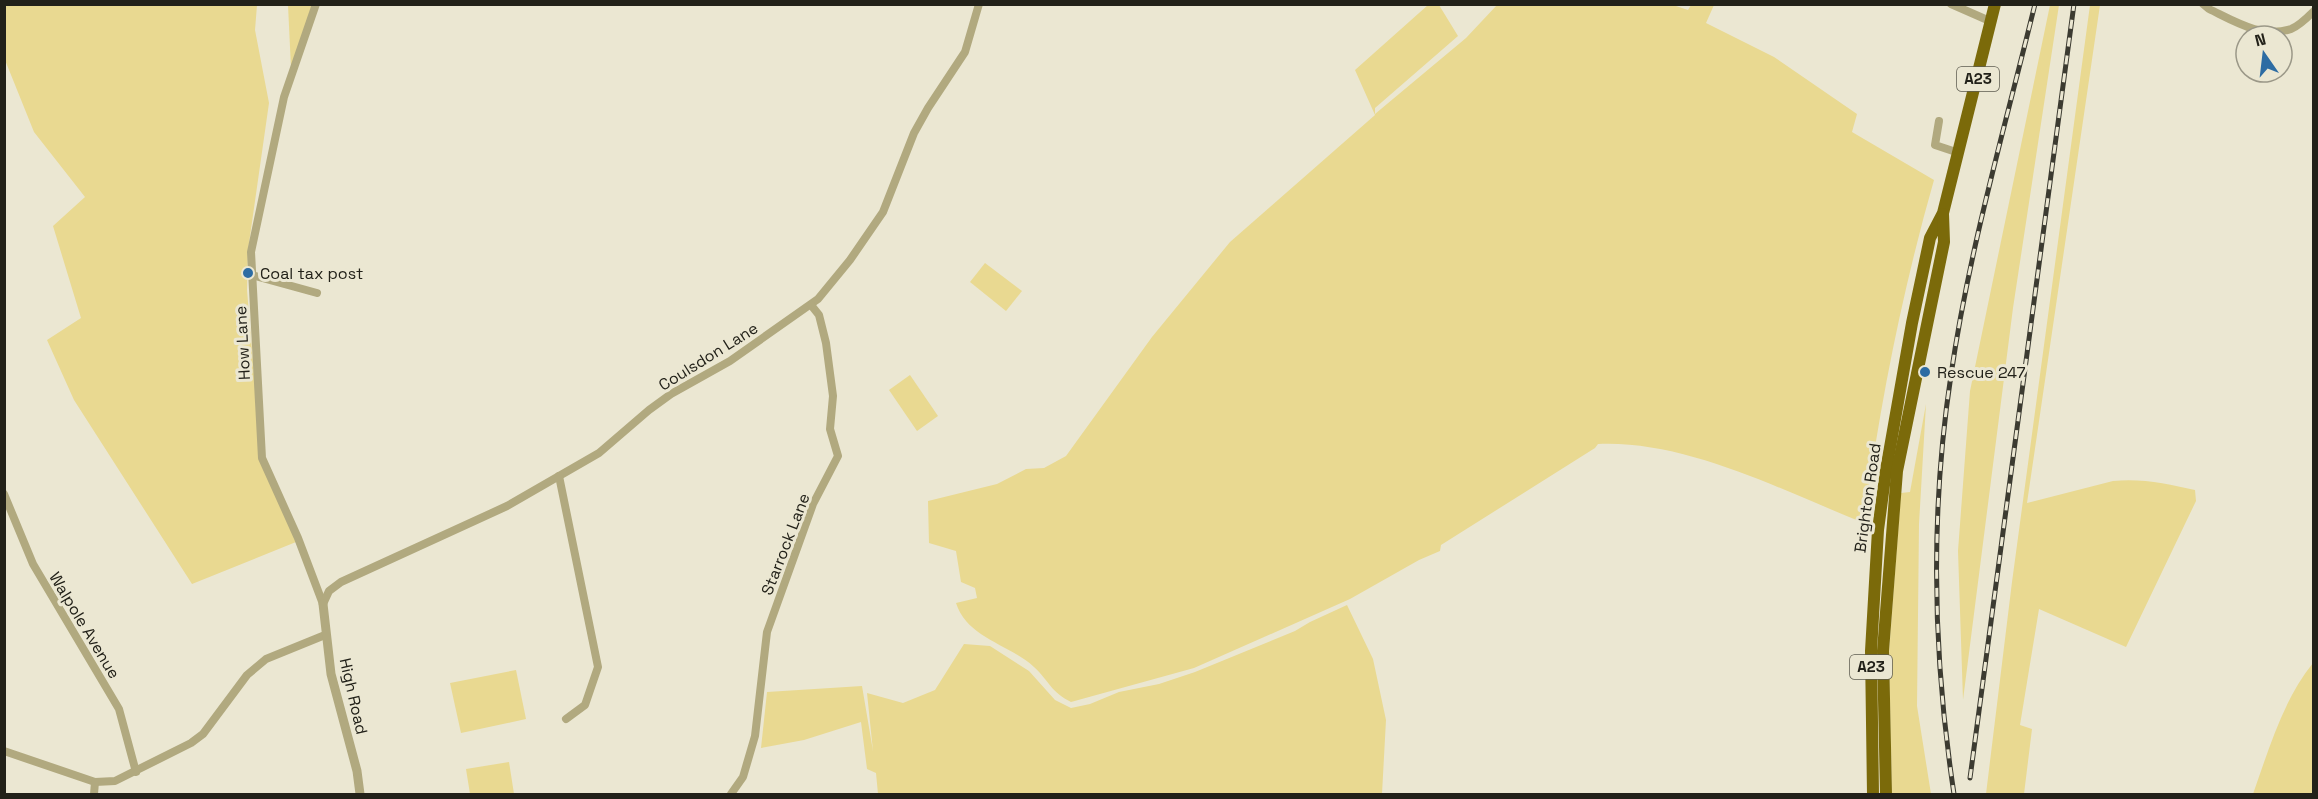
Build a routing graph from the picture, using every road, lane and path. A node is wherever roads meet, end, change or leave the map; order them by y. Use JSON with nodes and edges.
{"nodes":[{"id":1,"x":316,"y":4,"type":"edge"},
{"id":2,"x":979,"y":4,"type":"edge"},
{"id":3,"x":1951,"y":4,"type":"edge"},
{"id":4,"x":1995,"y":4,"type":"edge"},
{"id":5,"x":2203,"y":4,"type":"edge"},
{"id":6,"x":1967,"y":8,"type":"edge"},
{"id":7,"x":2313,"y":11,"type":"edge"},
{"id":8,"x":1992,"y":22,"type":"junction"},
{"id":9,"x":1940,"y":121,"type":"dead end"},
{"id":10,"x":1959,"y":153,"type":"junction"},
{"id":11,"x":1943,"y":213,"type":"junction"},
{"id":12,"x":252,"y":274,"type":"junction"},
{"id":13,"x":317,"y":293,"type":"dead end"},
{"id":14,"x":811,"y":304,"type":"junction"},
{"id":15,"x":559,"y":476,"type":"junction"},
{"id":16,"x":4,"y":494,"type":"edge"},
{"id":17,"x":323,"y":604,"type":"junction"},
{"id":18,"x":325,"y":635,"type":"junction"},
{"id":19,"x":566,"y":719,"type":"dead end"},
{"id":20,"x":4,"y":751,"type":"edge"},
{"id":21,"x":136,"y":772,"type":"junction"},
{"id":22,"x":95,"y":782,"type":"junction"},
{"id":23,"x":94,"y":795,"type":"edge"},
{"id":24,"x":360,"y":795,"type":"edge"},
{"id":25,"x":731,"y":795,"type":"edge"},
{"id":26,"x":1873,"y":795,"type":"edge"},
{"id":27,"x":1886,"y":795,"type":"edge"}],
"edges":[{"from":1,"to":12,"type":"street","name":"How Lane"},
{"from":2,"to":14,"type":"street","name":"Coulsdon Lane"},
{"from":3,"to":6,"type":"street"},
{"from":4,"to":8,"type":"highway","name":"Brighton Road","number":"A23"},
{"from":5,"to":7,"type":"street"},
{"from":6,"to":8,"type":"street"},
{"from":8,"to":10,"type":"highway","name":"Brighton Road","number":"A23"},
{"from":9,"to":10,"type":"street"},
{"from":10,"to":11,"type":"highway","name":"Brighton Road","number":"A23"},
{"from":11,"to":26,"type":"highway","name":"Brighton Road","number":"A23"},
{"from":11,"to":27,"type":"highway","name":"Brighton Road","number":"A23"},
{"from":12,"to":13,"type":"street"},
{"from":12,"to":17,"type":"street","name":"How Lane"},
{"from":14,"to":15,"type":"street","name":"Coulsdon Lane"},
{"from":14,"to":25,"type":"street","name":"Starrock Lane"},
{"from":15,"to":17,"type":"street","name":"Coulsdon Lane"},
{"from":15,"to":19,"type":"street"},
{"from":16,"to":21,"type":"street","name":"Walpole Avenue"},
{"from":17,"to":18,"type":"street","name":"High Road"},
{"from":18,"to":21,"type":"street"},
{"from":18,"to":24,"type":"street","name":"High Road"},
{"from":20,"to":22,"type":"street"},
{"from":21,"to":22,"type":"street"},
{"from":22,"to":23,"type":"street"}]}
